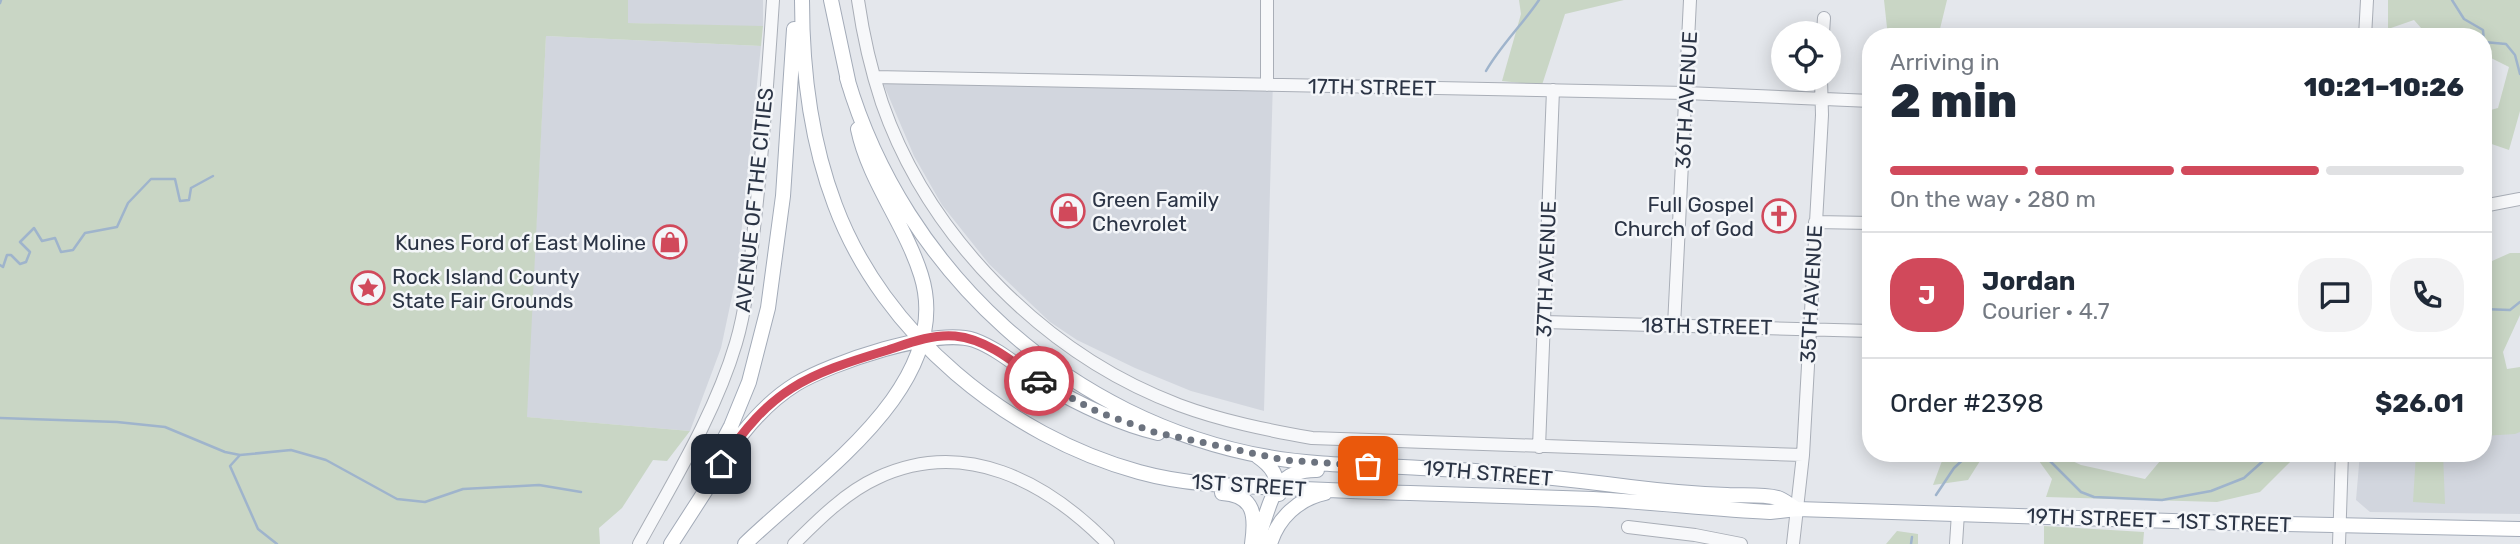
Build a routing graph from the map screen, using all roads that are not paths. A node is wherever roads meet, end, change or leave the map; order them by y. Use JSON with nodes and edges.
{"nodes":[{"id":1,"x":773,"y":0,"type":"edge"},
{"id":2,"x":795,"y":0,"type":"edge"},
{"id":3,"x":802,"y":0,"type":"edge"},
{"id":4,"x":831,"y":0,"type":"edge"},
{"id":5,"x":858,"y":0,"type":"edge"},
{"id":6,"x":1267,"y":0,"type":"edge"},
{"id":7,"x":1690,"y":0,"type":"edge"},
{"id":8,"x":2367,"y":0,"type":"edge"},
{"id":9,"x":1824,"y":18,"type":"dead end"},
{"id":10,"x":1824,"y":21,"type":"edge"},
{"id":11,"x":2365,"y":28,"type":"edge"},
{"id":12,"x":874,"y":77,"type":"junction"},
{"id":13,"x":847,"y":78,"type":"junction"},
{"id":14,"x":1267,"y":85,"type":"junction"},
{"id":15,"x":1553,"y":90,"type":"junction"},
{"id":16,"x":1821,"y":91,"type":"edge"},
{"id":17,"x":1686,"y":93,"type":"junction"},
{"id":18,"x":1821,"y":99,"type":"junction"},
{"id":19,"x":1862,"y":101,"type":"edge"},
{"id":20,"x":2520,"y":199,"type":"edge"},
{"id":21,"x":2492,"y":204,"type":"edge"},
{"id":22,"x":1815,"y":222,"type":"junction"},
{"id":23,"x":1862,"y":223,"type":"edge"},
{"id":24,"x":1544,"y":322,"type":"junction"},
{"id":25,"x":1674,"y":326,"type":"junction"},
{"id":26,"x":1808,"y":329,"type":"junction"},
{"id":27,"x":1862,"y":331,"type":"edge"},
{"id":28,"x":921,"y":340,"type":"junction"},
{"id":29,"x":1050,"y":437,"type":"junction"},
{"id":30,"x":1221,"y":446,"type":"junction"},
{"id":31,"x":1539,"y":447,"type":"junction"},
{"id":32,"x":1253,"y":454,"type":"junction"},
{"id":33,"x":1803,"y":455,"type":"junction"},
{"id":34,"x":2342,"y":462,"type":"edge"},
{"id":35,"x":1458,"y":470,"type":"junction"},
{"id":36,"x":1278,"y":488,"type":"junction"},
{"id":37,"x":1333,"y":490,"type":"junction"},
{"id":38,"x":1797,"y":509,"type":"junction"},
{"id":39,"x":1958,"y":513,"type":"junction"},
{"id":40,"x":2340,"y":526,"type":"junction"},
{"id":41,"x":1628,"y":527,"type":"dead end"},
{"id":42,"x":2520,"y":529,"type":"edge"},
{"id":43,"x":639,"y":544,"type":"edge"},
{"id":44,"x":669,"y":544,"type":"edge"},
{"id":45,"x":745,"y":544,"type":"edge"},
{"id":46,"x":794,"y":544,"type":"edge"},
{"id":47,"x":1108,"y":544,"type":"edge"},
{"id":48,"x":1254,"y":544,"type":"edge"},
{"id":49,"x":1264,"y":544,"type":"edge"},
{"id":50,"x":1270,"y":544,"type":"edge"},
{"id":51,"x":1741,"y":544,"type":"edge"},
{"id":52,"x":1793,"y":544,"type":"edge"},
{"id":53,"x":1956,"y":544,"type":"edge"},
{"id":54,"x":2339,"y":544,"type":"edge"}],
"edges":[{"from":1,"to":43,"type":"street","name":"AVENUE OF THE CITIES"},
{"from":2,"to":44,"type":"main road","name":"AVENUE OF THE CITIES"},
{"from":3,"to":28,"type":"main road"},
{"from":4,"to":13,"type":"main road"},
{"from":5,"to":12,"type":"street"},
{"from":6,"to":14,"type":"street"},
{"from":7,"to":17,"type":"street","name":"36TH AVENUE"},
{"from":8,"to":11,"type":"street"},
{"from":9,"to":10,"type":"street"},
{"from":12,"to":14,"type":"street","name":"17TH STREET"},
{"from":12,"to":31,"type":"street","name":"19TH STREET"},
{"from":13,"to":28,"type":"main road"},
{"from":13,"to":30,"type":"main road","name":"19TH STREET"},
{"from":14,"to":15,"type":"street","name":"17TH STREET"},
{"from":15,"to":17,"type":"street","name":"17TH STREET"},
{"from":15,"to":24,"type":"street","name":"37TH AVENUE"},
{"from":16,"to":18,"type":"street","name":"35TH AVENUE"},
{"from":17,"to":18,"type":"street","name":"17TH STREET"},
{"from":17,"to":25,"type":"street","name":"36TH AVENUE"},
{"from":18,"to":19,"type":"street","name":"17TH STREET"},
{"from":18,"to":22,"type":"street","name":"35TH AVENUE"},
{"from":20,"to":21,"type":"street"},
{"from":22,"to":23,"type":"street"},
{"from":22,"to":26,"type":"street","name":"35TH AVENUE"},
{"from":24,"to":25,"type":"street","name":"18TH STREET"},
{"from":24,"to":31,"type":"street","name":"37TH AVENUE"},
{"from":25,"to":26,"type":"street","name":"18TH STREET"},
{"from":26,"to":27,"type":"street","name":"18TH STREET"},
{"from":26,"to":33,"type":"street","name":"35TH AVENUE"},
{"from":28,"to":29,"type":"main road","name":"1ST STREET"},
{"from":28,"to":30,"type":"main road","name":"AVENUE OF THE CITIES"},
{"from":28,"to":44,"type":"main road","name":"AVENUE OF THE CITIES"},
{"from":28,"to":45,"type":"main road"},
{"from":29,"to":36,"type":"main road","name":"1ST STREET"},
{"from":29,"to":48,"type":"main road"},
{"from":30,"to":32,"type":"main road","name":"19TH STREET"},
{"from":31,"to":33,"type":"street","name":"19TH STREET"},
{"from":32,"to":35,"type":"main road","name":"19TH STREET"},
{"from":32,"to":36,"type":"main road"},
{"from":33,"to":38,"type":"street","name":"35TH AVENUE"},
{"from":34,"to":40,"type":"street"},
{"from":35,"to":36,"type":"main road"},
{"from":35,"to":38,"type":"main road","name":"19TH STREET"},
{"from":36,"to":37,"type":"main road","name":"1ST STREET"},
{"from":36,"to":48,"type":"main road"},
{"from":36,"to":49,"type":"main road"},
{"from":37,"to":38,"type":"main road","name":"1ST STREET"},
{"from":37,"to":50,"type":"main road"},
{"from":38,"to":39,"type":"main road","name":"19TH STREET - 1ST STREET"},
{"from":38,"to":52,"type":"street","name":"35TH AVENUE"},
{"from":39,"to":40,"type":"main road","name":"19TH STREET - 1ST STREET"},
{"from":39,"to":53,"type":"street"},
{"from":40,"to":42,"type":"main road","name":"19TH STREET - 1ST STREET"},
{"from":40,"to":54,"type":"street"},
{"from":41,"to":51,"type":"street"},
{"from":46,"to":47,"type":"street"}]}
